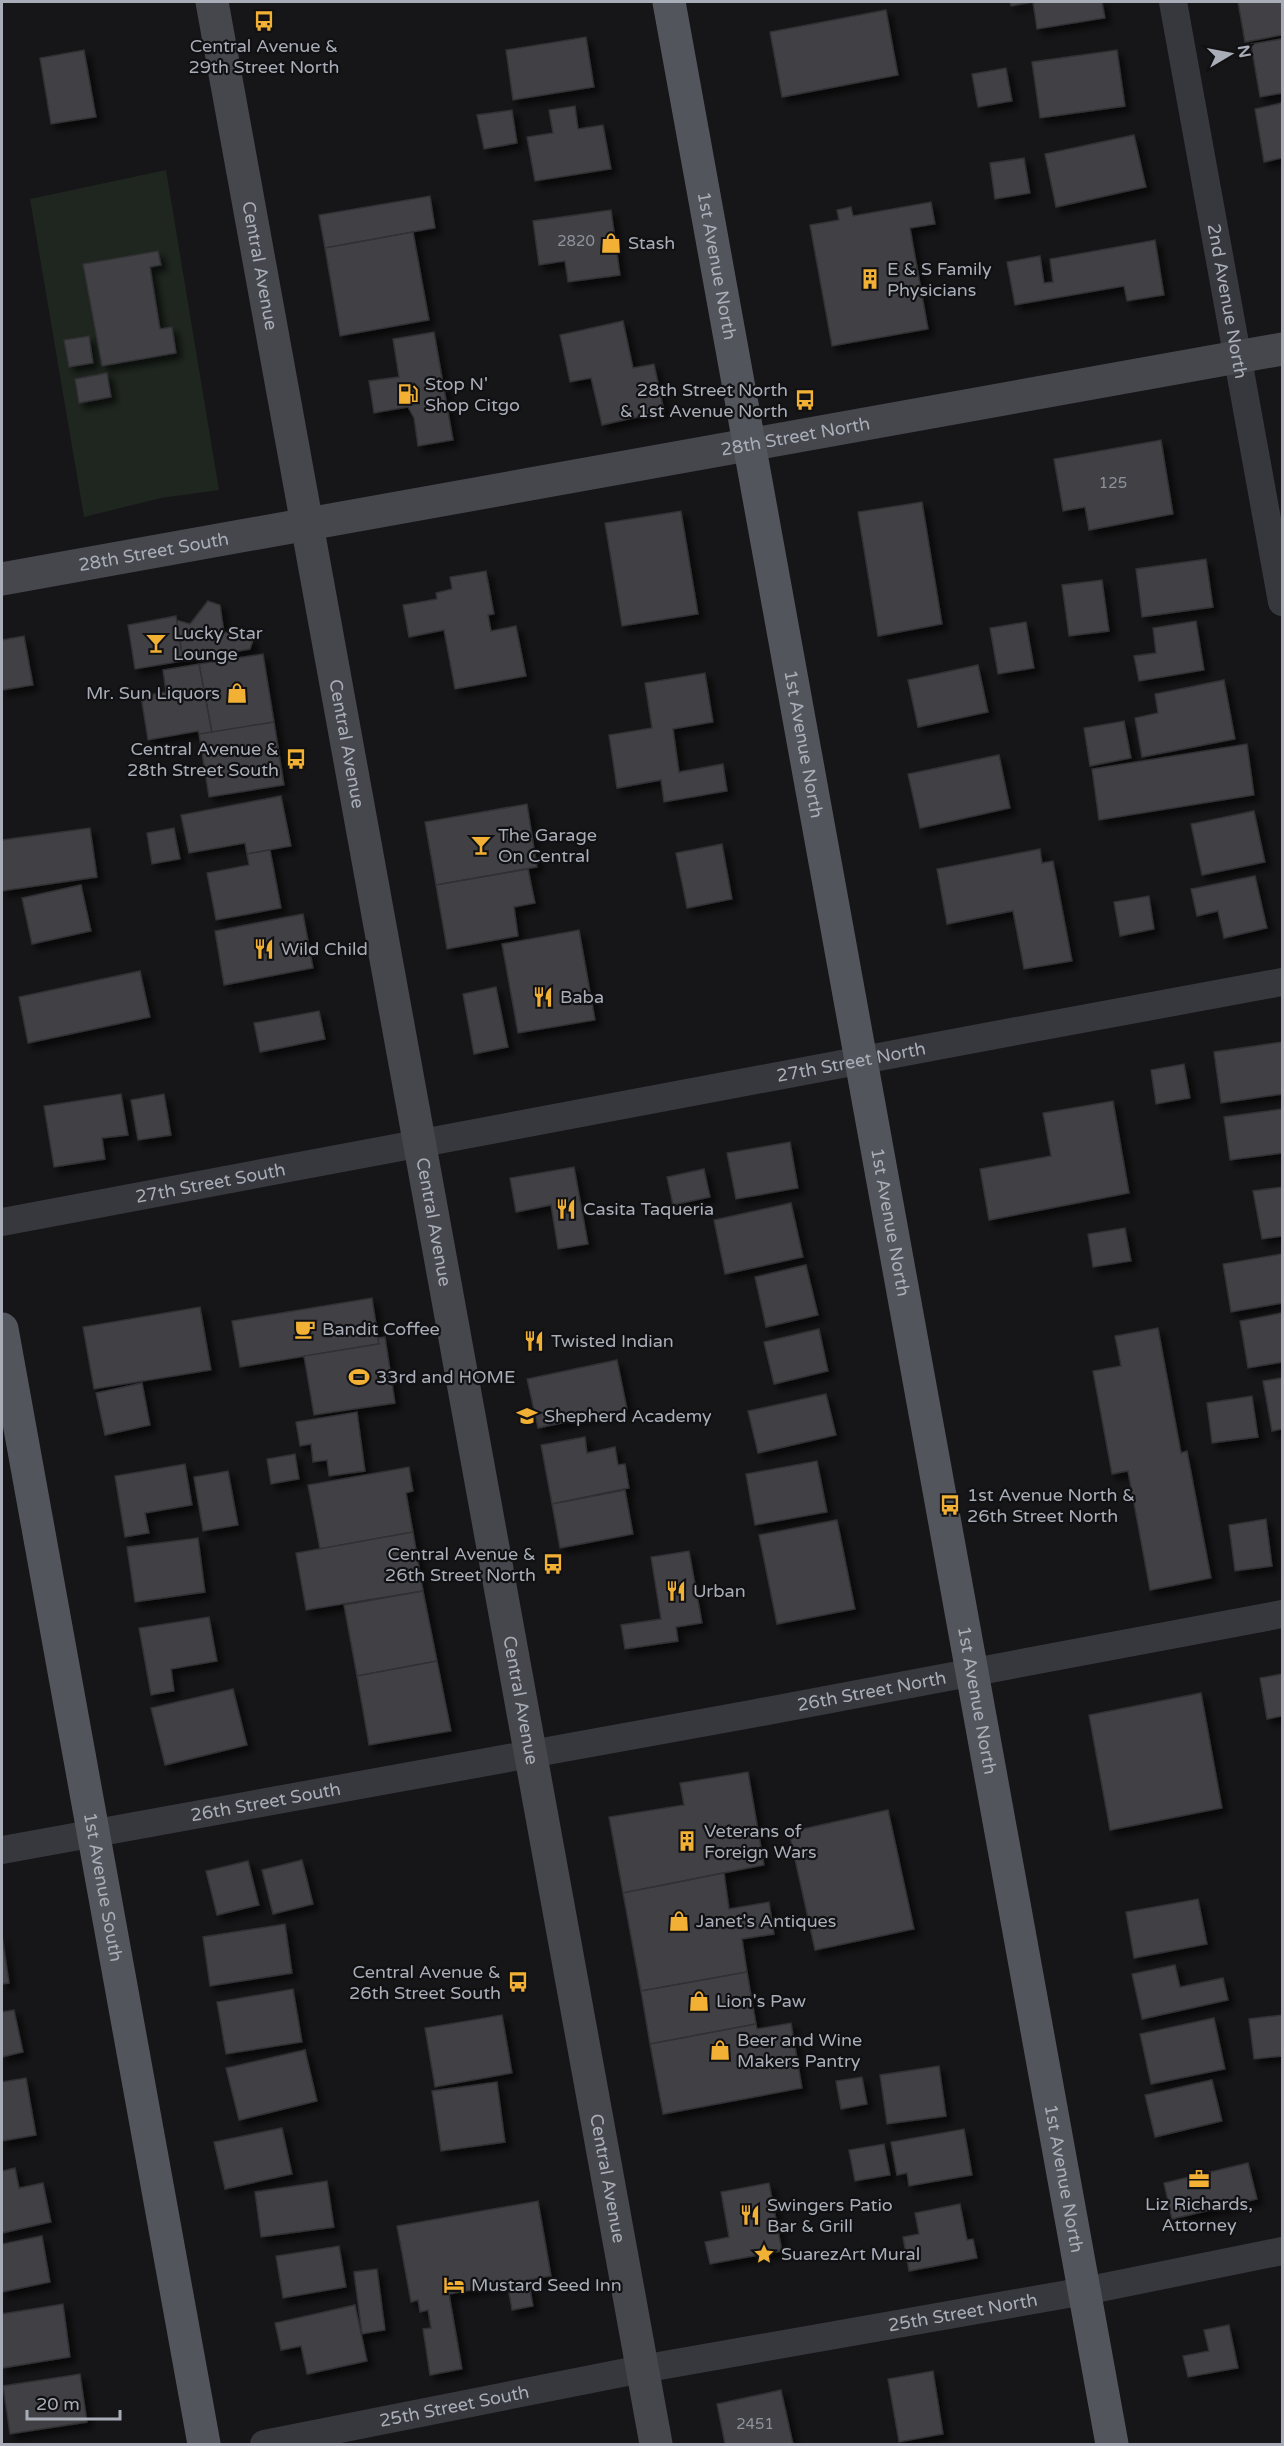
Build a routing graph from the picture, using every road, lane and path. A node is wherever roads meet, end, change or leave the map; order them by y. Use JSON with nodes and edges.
{"nodes":[{"id":1,"x":212,"y":2,"type":"edge"},
{"id":2,"x":669,"y":2,"type":"edge"},
{"id":3,"x":1173,"y":2,"type":"edge"},
{"id":4,"x":1282,"y":349,"type":"edge"},
{"id":5,"x":1238,"y":357,"type":"junction"},
{"id":6,"x":749,"y":444,"type":"junction"},
{"id":7,"x":307,"y":524,"type":"junction"},
{"id":8,"x":2,"y":579,"type":"edge"},
{"id":9,"x":1282,"y":603,"type":"edge"},
{"id":10,"x":1282,"y":982,"type":"edge"},
{"id":11,"x":861,"y":1059,"type":"junction"},
{"id":12,"x":420,"y":1145,"type":"junction"},
{"id":13,"x":2,"y":1222,"type":"edge"},
{"id":14,"x":2,"y":1329,"type":"edge"},
{"id":15,"x":1282,"y":1614,"type":"edge"},
{"id":16,"x":973,"y":1673,"type":"junction"},
{"id":17,"x":531,"y":1755,"type":"junction"},
{"id":18,"x":93,"y":1833,"type":"junction"},
{"id":19,"x":2,"y":1850,"type":"edge"},
{"id":20,"x":1282,"y":2251,"type":"edge"},
{"id":21,"x":1085,"y":2291,"type":"junction"},
{"id":22,"x":642,"y":2369,"type":"junction"},
{"id":23,"x":204,"y":2445,"type":"edge"},
{"id":24,"x":264,"y":2445,"type":"edge"},
{"id":25,"x":656,"y":2445,"type":"edge"},
{"id":26,"x":1112,"y":2445,"type":"edge"}],
"edges":[{"from":1,"to":7,"type":"street","name":"Central Avenue"},
{"from":2,"to":6,"type":"main road","name":"1st Avenue North"},
{"from":3,"to":5,"type":"street","name":"2nd Avenue North"},
{"from":4,"to":5,"type":"street","name":"28th Street North"},
{"from":5,"to":6,"type":"street","name":"28th Street North"},
{"from":5,"to":9,"type":"street","name":"2nd Avenue North"},
{"from":6,"to":7,"type":"street","name":"28th Street North"},
{"from":6,"to":11,"type":"main road","name":"1st Avenue North"},
{"from":7,"to":8,"type":"street","name":"28th Street South"},
{"from":7,"to":12,"type":"street","name":"Central Avenue"},
{"from":10,"to":11,"type":"street","name":"27th Street North"},
{"from":11,"to":12,"type":"street","name":"27th Street North"},
{"from":11,"to":16,"type":"main road","name":"1st Avenue North"},
{"from":12,"to":13,"type":"street","name":"27th Street South"},
{"from":12,"to":17,"type":"street","name":"Central Avenue"},
{"from":14,"to":18,"type":"main road","name":"1st Avenue South"},
{"from":15,"to":16,"type":"street","name":"26th Street North"},
{"from":16,"to":17,"type":"street","name":"26th Street North"},
{"from":16,"to":21,"type":"main road","name":"1st Avenue North"},
{"from":17,"to":18,"type":"street","name":"26th Street South"},
{"from":17,"to":22,"type":"street","name":"Central Avenue"},
{"from":18,"to":19,"type":"street","name":"26th Street South"},
{"from":18,"to":23,"type":"main road","name":"1st Avenue South"},
{"from":20,"to":21,"type":"street","name":"25th Street North"},
{"from":21,"to":22,"type":"street","name":"25th Street North"},
{"from":21,"to":26,"type":"main road","name":"1st Avenue North"},
{"from":22,"to":24,"type":"street","name":"25th Street South"},
{"from":22,"to":25,"type":"street","name":"Central Avenue"}]}
